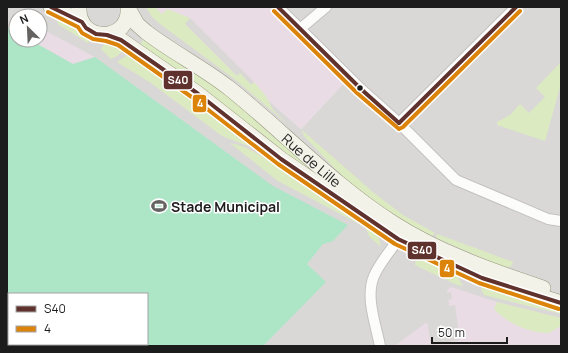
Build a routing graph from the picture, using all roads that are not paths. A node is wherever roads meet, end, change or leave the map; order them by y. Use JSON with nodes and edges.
{"nodes":[{"id":1,"x":51,"y":7,"type":"edge"},
{"id":2,"x":79,"y":7,"type":"edge"},
{"id":3,"x":278,"y":7,"type":"edge"},
{"id":4,"x":326,"y":7,"type":"edge"},
{"id":5,"x":516,"y":7,"type":"edge"},
{"id":6,"x":129,"y":9,"type":"edge"},
{"id":7,"x":82,"y":22,"type":"junction"},
{"id":8,"x":300,"y":29,"type":"junction"},
{"id":9,"x":107,"y":35,"type":"junction"},
{"id":10,"x":399,"y":123,"type":"junction"},
{"id":11,"x":561,"y":221,"type":"edge"},
{"id":12,"x":401,"y":235,"type":"junction"},
{"id":13,"x":561,"y":294,"type":"edge"},
{"id":14,"x":561,"y":303,"type":"edge"},
{"id":15,"x":380,"y":346,"type":"edge"}],
"edges":[{"from":1,"to":7,"type":"main road"},
{"from":2,"to":7,"type":"main road"},
{"from":3,"to":8,"type":"street"},
{"from":4,"to":8,"type":"street"},
{"from":5,"to":10,"type":"street"},
{"from":6,"to":9,"type":"main road"},
{"from":6,"to":12,"type":"main road","name":"Rue de Lille"},
{"from":7,"to":9,"type":"main road","name":"Rue de Lille"},
{"from":8,"to":10,"type":"street"},
{"from":9,"to":12,"type":"main road","name":"Rue de Lille"},
{"from":10,"to":11,"type":"street"},
{"from":12,"to":13,"type":"main road","name":"Rue de Lille"},
{"from":12,"to":14,"type":"main road","name":"Rue de Lille"},
{"from":12,"to":15,"type":"street"}]}
